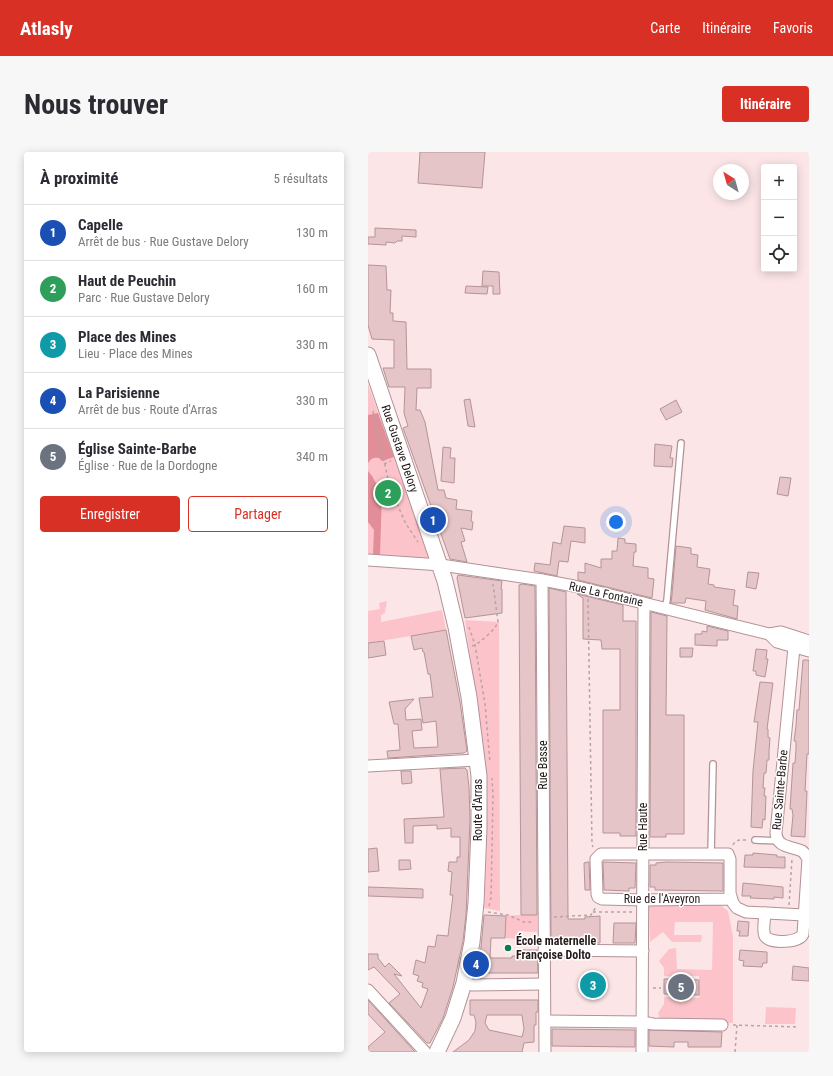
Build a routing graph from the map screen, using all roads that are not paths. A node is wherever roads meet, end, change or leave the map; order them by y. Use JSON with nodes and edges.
{"nodes":[{"id":1,"x":368,"y":355,"type":"edge"},
{"id":2,"x":681,"y":444,"type":"dead end"},
{"id":3,"x":368,"y":560,"type":"edge"},
{"id":4,"x":441,"y":565,"type":"junction"},
{"id":5,"x":542,"y":580,"type":"junction"},
{"id":6,"x":644,"y":603,"type":"junction"},
{"id":7,"x":665,"y":608,"type":"junction"},
{"id":8,"x":809,"y":641,"type":"edge"},
{"id":9,"x":795,"y":642,"type":"junction"},
{"id":10,"x":809,"y":651,"type":"edge"},
{"id":11,"x":477,"y":760,"type":"junction"},
{"id":12,"x":713,"y":764,"type":"dead end"},
{"id":13,"x":368,"y":766,"type":"edge"},
{"id":14,"x":755,"y":840,"type":"road end"},
{"id":15,"x":779,"y":841,"type":"junction"},
{"id":16,"x":643,"y":854,"type":"junction"},
{"id":17,"x":711,"y":854,"type":"junction"},
{"id":18,"x":731,"y":899,"type":"junction"},
{"id":19,"x":644,"y":900,"type":"junction"},
{"id":20,"x":765,"y":913,"type":"junction"},
{"id":21,"x":804,"y":915,"type":"junction"},
{"id":22,"x":544,"y":950,"type":"junction"},
{"id":23,"x":643,"y":951,"type":"junction"},
{"id":24,"x":464,"y":982,"type":"junction"},
{"id":25,"x":544,"y":984,"type":"junction"},
{"id":26,"x":368,"y":990,"type":"edge"},
{"id":27,"x":545,"y":1021,"type":"junction"},
{"id":28,"x":642,"y":1022,"type":"junction"},
{"id":29,"x":722,"y":1025,"type":"road end"},
{"id":30,"x":425,"y":1052,"type":"edge"},
{"id":31,"x":437,"y":1052,"type":"edge"},
{"id":32,"x":545,"y":1052,"type":"edge"},
{"id":33,"x":642,"y":1052,"type":"edge"}],
"edges":[{"from":1,"to":4,"type":"main road","name":"Rue Gustave Delory"},
{"from":2,"to":7,"type":"lane"},
{"from":3,"to":4,"type":"street","name":"Rue La Fontaine"},
{"from":4,"to":5,"type":"street","name":"Rue La Fontaine"},
{"from":4,"to":11,"type":"main road","name":"Route d'Arras"},
{"from":5,"to":6,"type":"street","name":"Rue La Fontaine"},
{"from":5,"to":22,"type":"street","name":"Rue Basse"},
{"from":6,"to":7,"type":"street","name":"Rue La Fontaine"},
{"from":6,"to":16,"type":"street","name":"Rue Haute"},
{"from":7,"to":9,"type":"street","name":"Rue La Fontaine"},
{"from":8,"to":9,"type":"street","name":"Rue La Fontaine"},
{"from":9,"to":10,"type":"street","name":"Rue La Fontaine"},
{"from":9,"to":15,"type":"street","name":"Rue Sainte-Barbe"},
{"from":11,"to":13,"type":"street"},
{"from":11,"to":24,"type":"main road","name":"Route d'Arras"},
{"from":12,"to":17,"type":"lane"},
{"from":14,"to":15,"type":"lane"},
{"from":15,"to":21,"type":"street","name":"Rue Sainte-Barbe"},
{"from":16,"to":17,"type":"street"},
{"from":16,"to":19,"type":"street","name":"Rue Haute"},
{"from":16,"to":19,"type":"street","name":"Rue de l'Aveyron"},
{"from":17,"to":18,"type":"street"},
{"from":18,"to":19,"type":"street","name":"Rue de l'Aveyron"},
{"from":18,"to":20,"type":"street"},
{"from":19,"to":23,"type":"street","name":"Rue Haute"},
{"from":20,"to":21,"type":"street"},
{"from":20,"to":21,"type":"street","name":"Rue Sainte-Barbe"},
{"from":22,"to":23,"type":"street"},
{"from":22,"to":25,"type":"street","name":"Rue Basse"},
{"from":23,"to":28,"type":"street","name":"Rue Haute"},
{"from":24,"to":25,"type":"street"},
{"from":24,"to":31,"type":"main road","name":"Route d'Arras"},
{"from":25,"to":27,"type":"street","name":"Rue Basse"},
{"from":26,"to":30,"type":"street"},
{"from":27,"to":28,"type":"street"},
{"from":27,"to":32,"type":"street"},
{"from":28,"to":29,"type":"street"},
{"from":28,"to":33,"type":"street","name":"Rue Haute"}]}
